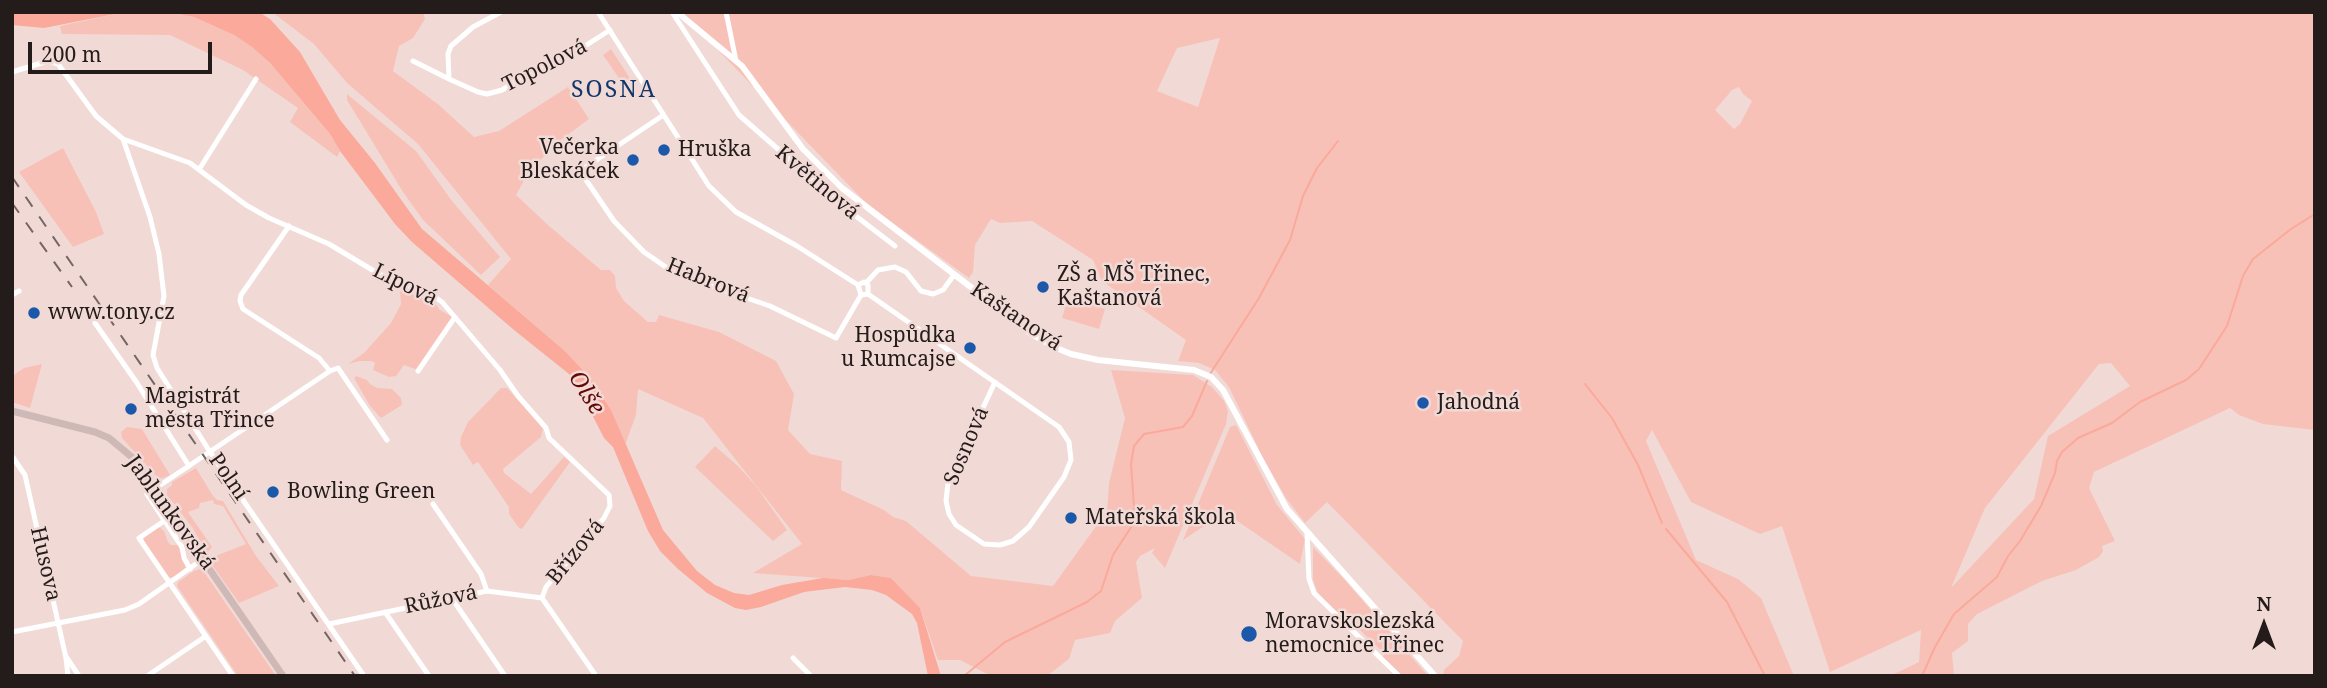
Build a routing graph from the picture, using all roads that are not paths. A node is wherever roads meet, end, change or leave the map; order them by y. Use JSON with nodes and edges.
{"nodes":[{"id":1,"x":500,"y":12,"type":"edge"},
{"id":2,"x":598,"y":12,"type":"edge"},
{"id":3,"x":675,"y":12,"type":"edge"},
{"id":4,"x":726,"y":12,"type":"edge"},
{"id":5,"x":610,"y":30,"type":"junction"},
{"id":6,"x":413,"y":61,"type":"dead end"},
{"id":7,"x":736,"y":61,"type":"junction"},
{"id":8,"x":12,"y":72,"type":"edge"},
{"id":9,"x":256,"y":79,"type":"dead end"},
{"id":10,"x":449,"y":79,"type":"junction"},
{"id":11,"x":662,"y":116,"type":"junction"},
{"id":12,"x":123,"y":139,"type":"junction"},
{"id":13,"x":200,"y":168,"type":"junction"},
{"id":14,"x":289,"y":226,"type":"junction"},
{"id":15,"x":895,"y":246,"type":"dead end"},
{"id":16,"x":954,"y":275,"type":"junction"},
{"id":17,"x":866,"y":283,"type":"junction"},
{"id":18,"x":858,"y":285,"type":"junction"},
{"id":19,"x":19,"y":291,"type":"dead end"},
{"id":20,"x":864,"y":294,"type":"junction"},
{"id":21,"x":12,"y":295,"type":"edge"},
{"id":22,"x":455,"y":317,"type":"junction"},
{"id":23,"x":95,"y":323,"type":"dead end"},
{"id":24,"x":330,"y":371,"type":"junction"},
{"id":25,"x":418,"y":371,"type":"dead end"},
{"id":26,"x":995,"y":382,"type":"junction"},
{"id":27,"x":12,"y":411,"type":"edge"},
{"id":28,"x":387,"y":440,"type":"dead end"},
{"id":29,"x":210,"y":452,"type":"junction"},
{"id":30,"x":12,"y":456,"type":"edge"},
{"id":31,"x":189,"y":466,"type":"junction"},
{"id":32,"x":156,"y":489,"type":"junction"},
{"id":33,"x":433,"y":504,"type":"dead end"},
{"id":34,"x":610,"y":506,"type":"joint"},
{"id":35,"x":164,"y":521,"type":"junction"},
{"id":36,"x":1307,"y":533,"type":"junction"},
{"id":37,"x":203,"y":559,"type":"junction"},
{"id":38,"x":190,"y":569,"type":"junction"},
{"id":39,"x":170,"y":583,"type":"junction"},
{"id":40,"x":487,"y":590,"type":"junction"},
{"id":41,"x":451,"y":597,"type":"junction"},
{"id":42,"x":542,"y":598,"type":"junction"},
{"id":43,"x":386,"y":612,"type":"junction"},
{"id":44,"x":58,"y":622,"type":"junction"},
{"id":45,"x":329,"y":624,"type":"junction"},
{"id":46,"x":12,"y":632,"type":"edge"},
{"id":47,"x":206,"y":636,"type":"junction"},
{"id":48,"x":66,"y":658,"type":"junction"},
{"id":49,"x":793,"y":659,"type":"dead end"},
{"id":50,"x":68,"y":676,"type":"edge"},
{"id":51,"x":79,"y":676,"type":"edge"},
{"id":52,"x":147,"y":676,"type":"edge"},
{"id":53,"x":233,"y":676,"type":"edge"},
{"id":54,"x":283,"y":676,"type":"edge"},
{"id":55,"x":364,"y":676,"type":"edge"},
{"id":56,"x":429,"y":676,"type":"edge"},
{"id":57,"x":505,"y":676,"type":"edge"},
{"id":58,"x":596,"y":676,"type":"edge"},
{"id":59,"x":811,"y":676,"type":"edge"},
{"id":60,"x":1399,"y":676,"type":"edge"},
{"id":61,"x":1435,"y":676,"type":"edge"}],
"edges":[{"from":1,"to":10,"type":"street"},
{"from":2,"to":5,"type":"street"},
{"from":3,"to":7,"type":"street","name":"Kaštanová"},
{"from":3,"to":15,"type":"street","name":"Květinová"},
{"from":4,"to":7,"type":"street"},
{"from":5,"to":10,"type":"street","name":"Topolová"},
{"from":5,"to":11,"type":"street"},
{"from":6,"to":10,"type":"street","name":"Topolová"},
{"from":7,"to":16,"type":"street","name":"Kaštanová"},
{"from":8,"to":12,"type":"street"},
{"from":9,"to":13,"type":"street"},
{"from":11,"to":18,"type":"street"},
{"from":11,"to":20,"type":"street","name":"Habrová"},
{"from":12,"to":13,"type":"street","name":"Lípová"},
{"from":12,"to":29,"type":"street","name":"Polní"},
{"from":13,"to":14,"type":"street","name":"Lípová"},
{"from":14,"to":22,"type":"street","name":"Lípová"},
{"from":14,"to":24,"type":"street"},
{"from":16,"to":17,"type":"street"},
{"from":16,"to":36,"type":"street","name":"Kaštanová"},
{"from":17,"to":18,"type":"street"},
{"from":17,"to":20,"type":"street"},
{"from":18,"to":20,"type":"street"},
{"from":19,"to":21,"type":"street"},
{"from":20,"to":26,"type":"street","name":"Sosnová"},
{"from":22,"to":25,"type":"street"},
{"from":22,"to":34,"type":"street","name":"Lípová"},
{"from":23,"to":31,"type":"street"},
{"from":24,"to":28,"type":"street"},
{"from":24,"to":29,"type":"street"},
{"from":26,"to":26,"type":"street","name":"Sosnová"},
{"from":27,"to":32,"type":"main road","name":"Jablunkovská"},
{"from":29,"to":31,"type":"street"},
{"from":29,"to":45,"type":"street","name":"Polní"},
{"from":30,"to":44,"type":"street","name":"Husova"},
{"from":31,"to":32,"type":"street"},
{"from":32,"to":35,"type":"street"},
{"from":32,"to":37,"type":"main road","name":"Jablunkovská"},
{"from":33,"to":40,"type":"street"},
{"from":34,"to":42,"type":"street","name":"Břízová"},
{"from":35,"to":38,"type":"street"},
{"from":35,"to":39,"type":"street"},
{"from":36,"to":60,"type":"street"},
{"from":36,"to":61,"type":"street","name":"Kaštanová"},
{"from":37,"to":38,"type":"street"},
{"from":37,"to":54,"type":"main road","name":"Jablunkovská"},
{"from":38,"to":39,"type":"street"},
{"from":39,"to":44,"type":"street"},
{"from":39,"to":47,"type":"street"},
{"from":40,"to":41,"type":"street","name":"Růžová"},
{"from":40,"to":42,"type":"street","name":"Růžová"},
{"from":41,"to":43,"type":"street","name":"Růžová"},
{"from":41,"to":57,"type":"street"},
{"from":42,"to":58,"type":"street"},
{"from":43,"to":45,"type":"street","name":"Růžová"},
{"from":43,"to":56,"type":"street"},
{"from":44,"to":46,"type":"street"},
{"from":44,"to":48,"type":"street","name":"Husova"},
{"from":45,"to":55,"type":"street","name":"Polní"},
{"from":47,"to":52,"type":"street"},
{"from":47,"to":53,"type":"street"},
{"from":48,"to":50,"type":"street","name":"Husova"},
{"from":48,"to":51,"type":"street"},
{"from":49,"to":59,"type":"street"}]}
